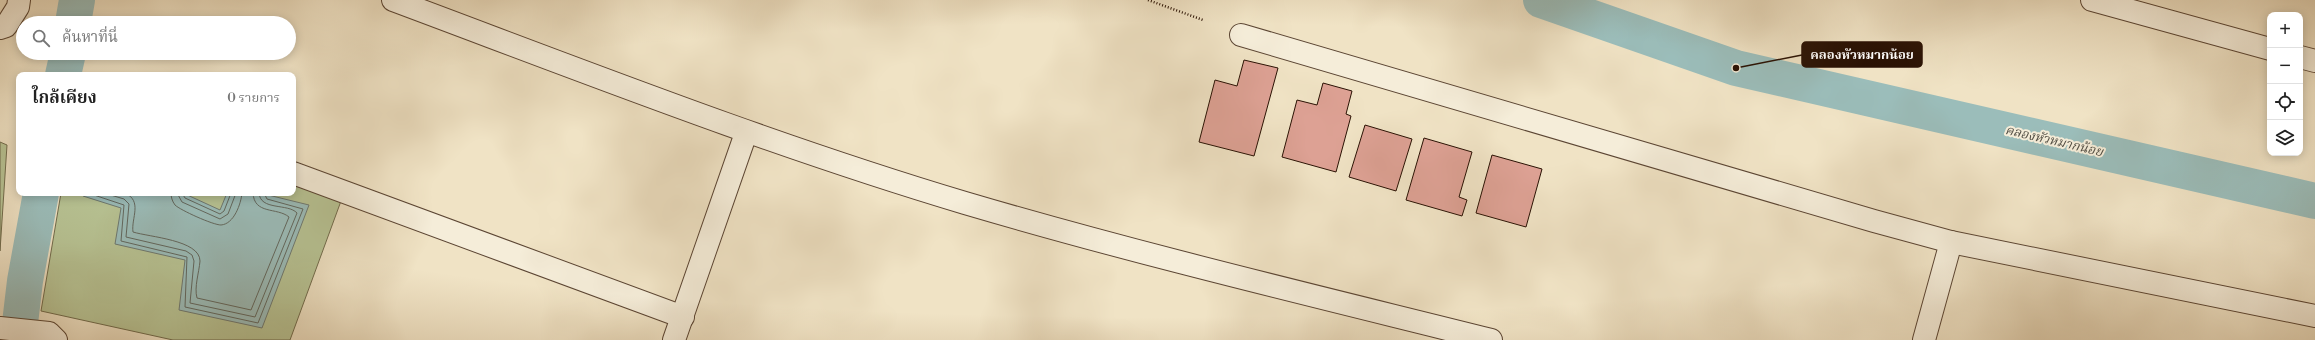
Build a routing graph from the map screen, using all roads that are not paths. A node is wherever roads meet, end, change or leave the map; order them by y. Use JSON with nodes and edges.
{"nodes":[{"id":1,"x":19,"y":0,"type":"edge"},
{"id":2,"x":393,"y":0,"type":"edge"},
{"id":3,"x":2092,"y":0,"type":"edge"},
{"id":4,"x":0,"y":28,"type":"edge"},
{"id":5,"x":1241,"y":35,"type":"dead end"},
{"id":6,"x":2267,"y":48,"type":"edge"},
{"id":7,"x":2303,"y":58,"type":"edge"},
{"id":8,"x":2315,"y":61,"type":"edge"},
{"id":9,"x":746,"y":133,"type":"junction"},
{"id":10,"x":296,"y":174,"type":"edge"},
{"id":11,"x":1951,"y":242,"type":"junction"},
{"id":12,"x":2315,"y":316,"type":"edge"},
{"id":13,"x":683,"y":317,"type":"junction"},
{"id":14,"x":0,"y":328,"type":"edge"},
{"id":15,"x":56,"y":340,"type":"edge"},
{"id":16,"x":674,"y":340,"type":"edge"},
{"id":17,"x":1491,"y":340,"type":"edge"},
{"id":18,"x":1924,"y":340,"type":"edge"}],
"edges":[{"from":1,"to":4,"type":"street"},
{"from":2,"to":9,"type":"street"},
{"from":3,"to":6,"type":"street"},
{"from":5,"to":11,"type":"street"},
{"from":7,"to":8,"type":"street"},
{"from":9,"to":13,"type":"street"},
{"from":9,"to":17,"type":"street"},
{"from":10,"to":13,"type":"street"},
{"from":11,"to":12,"type":"street"},
{"from":11,"to":18,"type":"street"},
{"from":13,"to":16,"type":"street"},
{"from":14,"to":15,"type":"street"}]}
